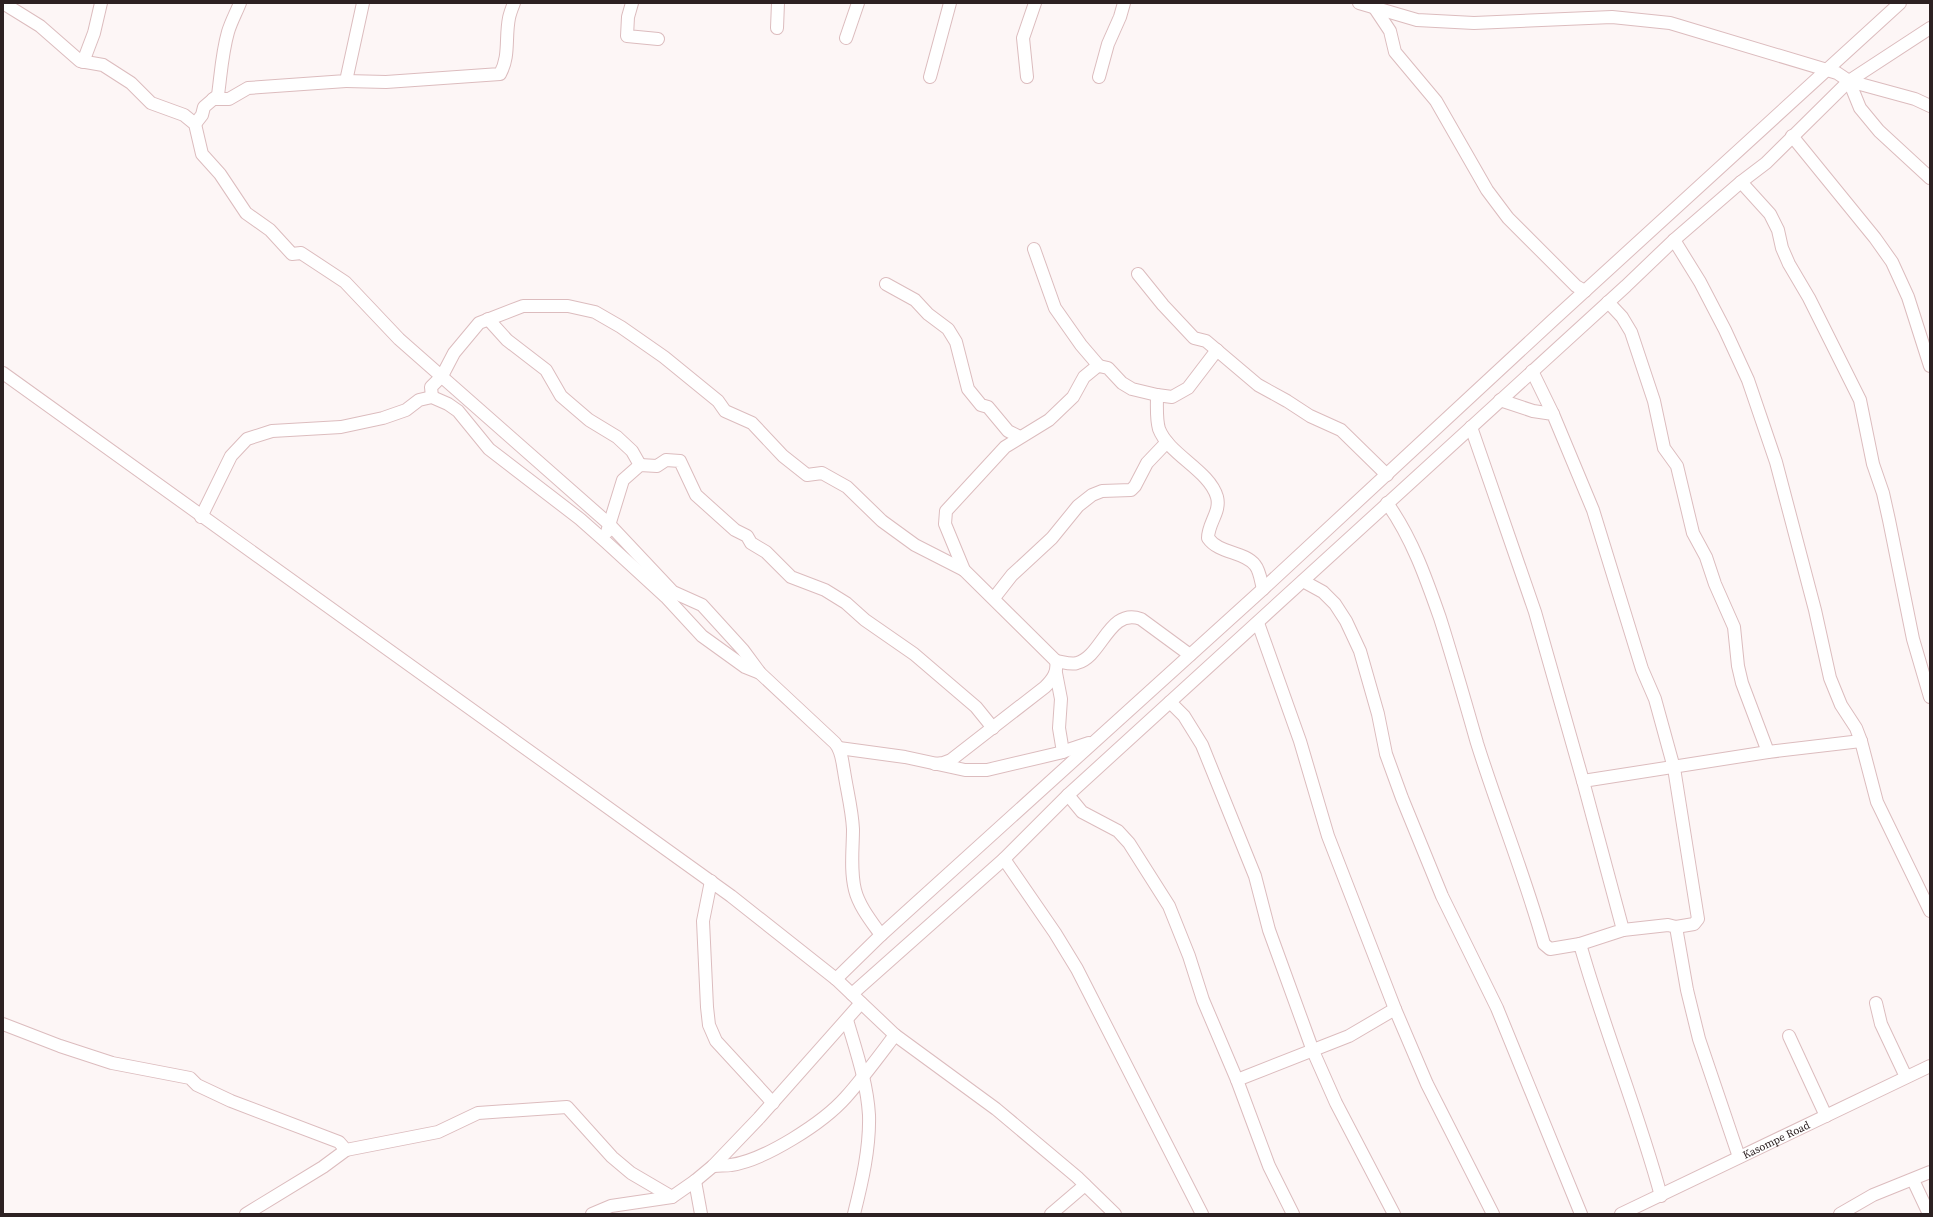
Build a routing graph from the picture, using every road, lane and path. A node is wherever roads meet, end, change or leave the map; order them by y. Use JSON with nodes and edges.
{"nodes":[{"id":1,"x":3,"y":3,"type":"edge"},
{"id":2,"x":101,"y":3,"type":"edge"},
{"id":3,"x":240,"y":3,"type":"edge"},
{"id":4,"x":363,"y":3,"type":"edge"},
{"id":5,"x":514,"y":3,"type":"edge"},
{"id":6,"x":632,"y":3,"type":"edge"},
{"id":7,"x":778,"y":3,"type":"edge"},
{"id":8,"x":858,"y":3,"type":"edge"},
{"id":9,"x":950,"y":3,"type":"edge"},
{"id":10,"x":1035,"y":3,"type":"edge"},
{"id":11,"x":1124,"y":3,"type":"edge"},
{"id":12,"x":1360,"y":3,"type":"edge"},
{"id":13,"x":1900,"y":3,"type":"edge"},
{"id":14,"x":1374,"y":7,"type":"junction"},
{"id":15,"x":777,"y":28,"type":"dead end"},
{"id":16,"x":1930,"y":28,"type":"edge"},
{"id":17,"x":846,"y":38,"type":"dead end"},
{"id":18,"x":658,"y":39,"type":"dead end"},
{"id":19,"x":83,"y":62,"type":"junction"},
{"id":20,"x":1826,"y":70,"type":"junction"},
{"id":21,"x":1099,"y":76,"type":"dead end"},
{"id":22,"x":930,"y":77,"type":"dead end"},
{"id":23,"x":1027,"y":77,"type":"dead end"},
{"id":24,"x":346,"y":81,"type":"junction"},
{"id":25,"x":1850,"y":81,"type":"junction"},
{"id":26,"x":213,"y":99,"type":"junction"},
{"id":27,"x":1930,"y":106,"type":"edge"},
{"id":28,"x":195,"y":124,"type":"junction"},
{"id":29,"x":1792,"y":136,"type":"junction"},
{"id":30,"x":1930,"y":178,"type":"edge"},
{"id":31,"x":1741,"y":182,"type":"junction"},
{"id":32,"x":1674,"y":240,"type":"junction"},
{"id":33,"x":1034,"y":249,"type":"dead end"},
{"id":34,"x":1138,"y":274,"type":"dead end"},
{"id":35,"x":886,"y":284,"type":"dead end"},
{"id":36,"x":1585,"y":291,"type":"junction"},
{"id":37,"x":1608,"y":302,"type":"junction"},
{"id":38,"x":488,"y":319,"type":"junction"},
{"id":39,"x":1216,"y":350,"type":"junction"},
{"id":40,"x":1099,"y":366,"type":"junction"},
{"id":41,"x":1930,"y":366,"type":"edge"},
{"id":42,"x":1532,"y":371,"type":"junction"},
{"id":43,"x":3,"y":373,"type":"edge"},
{"id":44,"x":442,"y":376,"type":"junction"},
{"id":45,"x":1157,"y":395,"type":"junction"},
{"id":46,"x":432,"y":397,"type":"junction"},
{"id":47,"x":1500,"y":400,"type":"junction"},
{"id":48,"x":1552,"y":414,"type":"junction"},
{"id":49,"x":1470,"y":427,"type":"junction"},
{"id":50,"x":1020,"y":437,"type":"junction"},
{"id":51,"x":1167,"y":442,"type":"junction"},
{"id":52,"x":640,"y":465,"type":"junction"},
{"id":53,"x":1387,"y":475,"type":"junction"},
{"id":54,"x":1387,"y":503,"type":"junction"},
{"id":55,"x":201,"y":517,"type":"junction"},
{"id":56,"x":608,"y":524,"type":"junction"},
{"id":57,"x":606,"y":542,"type":"junction"},
{"id":58,"x":964,"y":570,"type":"junction"},
{"id":59,"x":1303,"y":581,"type":"junction"},
{"id":60,"x":1263,"y":589,"type":"junction"},
{"id":61,"x":994,"y":598,"type":"junction"},
{"id":62,"x":1258,"y":623,"type":"junction"},
{"id":63,"x":1190,"y":655,"type":"junction"},
{"id":64,"x":1056,"y":661,"type":"junction"},
{"id":65,"x":760,"y":673,"type":"junction"},
{"id":66,"x":1056,"y":673,"type":"junction"},
{"id":67,"x":1930,"y":697,"type":"edge"},
{"id":68,"x":1170,"y":702,"type":"junction"},
{"id":69,"x":993,"y":728,"type":"junction"},
{"id":70,"x":1861,"y":741,"type":"junction"},
{"id":71,"x":1094,"y":742,"type":"junction"},
{"id":72,"x":839,"y":748,"type":"junction"},
{"id":73,"x":1063,"y":752,"type":"junction"},
{"id":74,"x":1768,"y":752,"type":"junction"},
{"id":75,"x":935,"y":764,"type":"junction"},
{"id":76,"x":1674,"y":768,"type":"junction"},
{"id":77,"x":1583,"y":781,"type":"junction"},
{"id":78,"x":1068,"y":795,"type":"junction"},
{"id":79,"x":1004,"y":859,"type":"junction"},
{"id":80,"x":710,"y":881,"type":"junction"},
{"id":81,"x":1930,"y":911,"type":"edge"},
{"id":82,"x":1676,"y":927,"type":"junction"},
{"id":83,"x":1623,"y":930,"type":"junction"},
{"id":84,"x":881,"y":935,"type":"junction"},
{"id":85,"x":1580,"y":944,"type":"junction"},
{"id":86,"x":836,"y":978,"type":"junction"},
{"id":87,"x":856,"y":999,"type":"junction"},
{"id":88,"x":1876,"y":1003,"type":"dead end"},
{"id":89,"x":1396,"y":1009,"type":"junction"},
{"id":90,"x":847,"y":1020,"type":"junction"},
{"id":91,"x":3,"y":1024,"type":"edge"},
{"id":92,"x":895,"y":1035,"type":"junction"},
{"id":93,"x":1789,"y":1036,"type":"dead end"},
{"id":94,"x":1313,"y":1051,"type":"junction"},
{"id":95,"x":1930,"y":1066,"type":"edge"},
{"id":96,"x":863,"y":1076,"type":"junction"},
{"id":97,"x":1906,"y":1077,"type":"junction"},
{"id":98,"x":1237,"y":1080,"type":"junction"},
{"id":99,"x":773,"y":1103,"type":"junction"},
{"id":100,"x":1826,"y":1116,"type":"junction"},
{"id":101,"x":346,"y":1150,"type":"junction"},
{"id":102,"x":1739,"y":1157,"type":"junction"},
{"id":103,"x":713,"y":1166,"type":"junction"},
{"id":104,"x":1930,"y":1172,"type":"edge"},
{"id":105,"x":1913,"y":1180,"type":"junction"},
{"id":106,"x":695,"y":1181,"type":"junction"},
{"id":107,"x":1085,"y":1185,"type":"junction"},
{"id":108,"x":1661,"y":1196,"type":"junction"},
{"id":109,"x":672,"y":1197,"type":"junction"},
{"id":110,"x":246,"y":1214,"type":"edge"},
{"id":111,"x":592,"y":1214,"type":"edge"},
{"id":112,"x":702,"y":1214,"type":"edge"},
{"id":113,"x":854,"y":1214,"type":"edge"},
{"id":114,"x":1051,"y":1214,"type":"edge"},
{"id":115,"x":1115,"y":1214,"type":"edge"},
{"id":116,"x":1202,"y":1214,"type":"edge"},
{"id":117,"x":1293,"y":1214,"type":"edge"},
{"id":118,"x":1394,"y":1214,"type":"edge"},
{"id":119,"x":1492,"y":1214,"type":"edge"},
{"id":120,"x":1581,"y":1214,"type":"edge"},
{"id":121,"x":1621,"y":1214,"type":"edge"},
{"id":122,"x":1840,"y":1214,"type":"edge"},
{"id":123,"x":1929,"y":1214,"type":"edge"}],
"edges":[{"from":1,"to":19,"type":"street"},
{"from":2,"to":19,"type":"street"},
{"from":3,"to":26,"type":"street"},
{"from":4,"to":24,"type":"street"},
{"from":5,"to":24,"type":"street"},
{"from":6,"to":18,"type":"street"},
{"from":7,"to":15,"type":"street"},
{"from":8,"to":17,"type":"street"},
{"from":9,"to":22,"type":"street"},
{"from":10,"to":23,"type":"street"},
{"from":11,"to":21,"type":"street"},
{"from":12,"to":14,"type":"street"},
{"from":13,"to":20,"type":"street"},
{"from":14,"to":20,"type":"street"},
{"from":14,"to":36,"type":"street"},
{"from":16,"to":25,"type":"street"},
{"from":19,"to":28,"type":"street"},
{"from":20,"to":25,"type":"street"},
{"from":20,"to":36,"type":"street"},
{"from":24,"to":26,"type":"street"},
{"from":25,"to":27,"type":"street"},
{"from":25,"to":29,"type":"street"},
{"from":25,"to":30,"type":"street"},
{"from":26,"to":28,"type":"street"},
{"from":28,"to":44,"type":"street"},
{"from":29,"to":31,"type":"street"},
{"from":29,"to":41,"type":"street"},
{"from":31,"to":32,"type":"street"},
{"from":31,"to":67,"type":"street"},
{"from":32,"to":37,"type":"street"},
{"from":32,"to":70,"type":"street"},
{"from":33,"to":40,"type":"street"},
{"from":34,"to":39,"type":"street"},
{"from":35,"to":50,"type":"street"},
{"from":36,"to":53,"type":"street"},
{"from":37,"to":42,"type":"street"},
{"from":37,"to":74,"type":"street"},
{"from":38,"to":44,"type":"street"},
{"from":38,"to":52,"type":"street"},
{"from":38,"to":58,"type":"street"},
{"from":39,"to":45,"type":"street"},
{"from":39,"to":53,"type":"street"},
{"from":40,"to":45,"type":"street"},
{"from":40,"to":50,"type":"street"},
{"from":42,"to":47,"type":"street"},
{"from":42,"to":48,"type":"street"},
{"from":43,"to":55,"type":"street"},
{"from":44,"to":46,"type":"street"},
{"from":44,"to":56,"type":"street"},
{"from":45,"to":51,"type":"street"},
{"from":46,"to":55,"type":"street"},
{"from":46,"to":57,"type":"street"},
{"from":47,"to":48,"type":"street"},
{"from":47,"to":49,"type":"street"},
{"from":48,"to":76,"type":"street"},
{"from":49,"to":54,"type":"street"},
{"from":49,"to":77,"type":"street"},
{"from":50,"to":58,"type":"street"},
{"from":51,"to":60,"type":"street"},
{"from":51,"to":61,"type":"street"},
{"from":52,"to":56,"type":"street"},
{"from":52,"to":69,"type":"street"},
{"from":53,"to":60,"type":"street"},
{"from":54,"to":59,"type":"street"},
{"from":54,"to":85,"type":"street"},
{"from":55,"to":80,"type":"street"},
{"from":56,"to":57,"type":"street"},
{"from":56,"to":65,"type":"street"},
{"from":57,"to":65,"type":"street"},
{"from":58,"to":61,"type":"street"},
{"from":59,"to":62,"type":"street"},
{"from":59,"to":120,"type":"street"},
{"from":60,"to":63,"type":"street"},
{"from":61,"to":64,"type":"street"},
{"from":62,"to":68,"type":"street"},
{"from":62,"to":89,"type":"street"},
{"from":63,"to":64,"type":"street"},
{"from":63,"to":71,"type":"street"},
{"from":64,"to":66,"type":"street"},
{"from":65,"to":72,"type":"street"},
{"from":66,"to":69,"type":"street"},
{"from":66,"to":73,"type":"street"},
{"from":68,"to":78,"type":"street"},
{"from":68,"to":94,"type":"street"},
{"from":69,"to":75,"type":"street"},
{"from":70,"to":74,"type":"street"},
{"from":70,"to":81,"type":"street"},
{"from":71,"to":73,"type":"street"},
{"from":71,"to":84,"type":"street"},
{"from":72,"to":75,"type":"street"},
{"from":72,"to":84,"type":"street"},
{"from":73,"to":75,"type":"street"},
{"from":74,"to":76,"type":"street"},
{"from":76,"to":77,"type":"street"},
{"from":76,"to":82,"type":"street"},
{"from":77,"to":83,"type":"street"},
{"from":78,"to":79,"type":"street"},
{"from":78,"to":98,"type":"street"},
{"from":79,"to":87,"type":"street"},
{"from":79,"to":116,"type":"street"},
{"from":80,"to":86,"type":"street"},
{"from":80,"to":99,"type":"street"},
{"from":82,"to":83,"type":"street"},
{"from":82,"to":102,"type":"street"},
{"from":83,"to":85,"type":"street"},
{"from":84,"to":86,"type":"street"},
{"from":85,"to":108,"type":"street"},
{"from":86,"to":87,"type":"street"},
{"from":87,"to":90,"type":"street"},
{"from":87,"to":92,"type":"street"},
{"from":88,"to":97,"type":"street"},
{"from":89,"to":94,"type":"street"},
{"from":89,"to":119,"type":"street"},
{"from":90,"to":96,"type":"street"},
{"from":90,"to":99,"type":"street"},
{"from":91,"to":101,"type":"street"},
{"from":92,"to":96,"type":"street"},
{"from":92,"to":107,"type":"street"},
{"from":93,"to":100,"type":"street"},
{"from":94,"to":98,"type":"street"},
{"from":94,"to":118,"type":"street"},
{"from":95,"to":97,"type":"street","name":"Kasompe Road"},
{"from":96,"to":103,"type":"street"},
{"from":96,"to":113,"type":"street"},
{"from":97,"to":100,"type":"street","name":"Kasompe Road"},
{"from":98,"to":117,"type":"street"},
{"from":99,"to":103,"type":"street"},
{"from":100,"to":102,"type":"street","name":"Kasompe Road"},
{"from":101,"to":109,"type":"street"},
{"from":101,"to":110,"type":"street"},
{"from":102,"to":108,"type":"street","name":"Kasompe Road"},
{"from":103,"to":106,"type":"street"},
{"from":104,"to":105,"type":"street"},
{"from":105,"to":122,"type":"street"},
{"from":105,"to":123,"type":"street"},
{"from":106,"to":109,"type":"street"},
{"from":106,"to":112,"type":"street"},
{"from":107,"to":114,"type":"street"},
{"from":107,"to":115,"type":"street"},
{"from":108,"to":121,"type":"street","name":"Kasompe Road"},
{"from":109,"to":111,"type":"street"}]}
